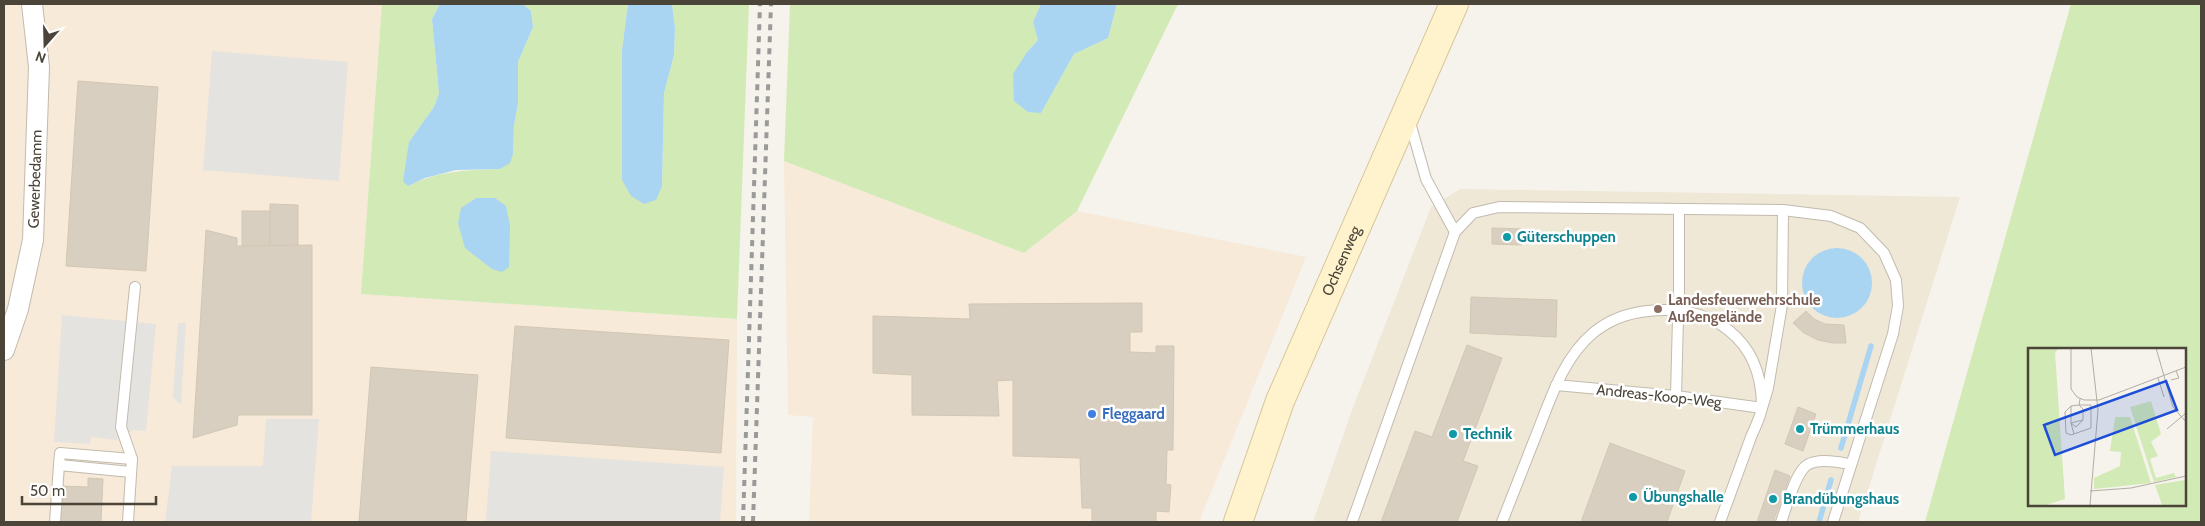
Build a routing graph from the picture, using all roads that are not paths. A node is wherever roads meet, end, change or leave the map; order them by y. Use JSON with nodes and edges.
{"nodes":[{"id":1,"x":32,"y":4,"type":"edge"},
{"id":2,"x":1454,"y":4,"type":"edge"},
{"id":3,"x":1406,"y":108,"type":"junction"},
{"id":4,"x":1679,"y":209,"type":"junction"},
{"id":5,"x":1783,"y":210,"type":"junction"},
{"id":6,"x":1455,"y":232,"type":"junction"},
{"id":7,"x":135,"y":287,"type":"dead end"},
{"id":8,"x":1679,"y":294,"type":"dead end"},
{"id":9,"x":1678,"y":318,"type":"dead end"},
{"id":10,"x":4,"y":350,"type":"edge"},
{"id":11,"x":1556,"y":385,"type":"junction"},
{"id":12,"x":1676,"y":396,"type":"junction"},
{"id":13,"x":1762,"y":408,"type":"junction"},
{"id":14,"x":132,"y":458,"type":"junction"},
{"id":15,"x":1850,"y":464,"type":"junction"},
{"id":16,"x":59,"y":465,"type":"junction"},
{"id":17,"x":131,"y":472,"type":"junction"},
{"id":18,"x":55,"y":522,"type":"edge"},
{"id":19,"x":128,"y":522,"type":"edge"},
{"id":20,"x":1238,"y":522,"type":"edge"},
{"id":21,"x":1352,"y":522,"type":"edge"},
{"id":22,"x":1502,"y":522,"type":"edge"},
{"id":23,"x":1720,"y":522,"type":"edge"},
{"id":24,"x":1781,"y":522,"type":"edge"},
{"id":25,"x":1833,"y":522,"type":"edge"}],
"edges":[{"from":1,"to":10,"type":"street","name":"Gewerbedamm"},
{"from":2,"to":3,"type":"main road","name":"Ochsenweg"},
{"from":3,"to":6,"type":"lane"},
{"from":3,"to":20,"type":"main road","name":"Ochsenweg"},
{"from":4,"to":5,"type":"lane"},
{"from":4,"to":6,"type":"lane"},
{"from":4,"to":8,"type":"lane"},
{"from":5,"to":13,"type":"lane"},
{"from":5,"to":15,"type":"lane"},
{"from":6,"to":21,"type":"lane"},
{"from":7,"to":14,"type":"lane"},
{"from":9,"to":12,"type":"lane"},
{"from":11,"to":12,"type":"lane","name":"Andreas-Koop-Weg"},
{"from":11,"to":13,"type":"lane"},
{"from":11,"to":22,"type":"lane"},
{"from":12,"to":13,"type":"lane","name":"Andreas-Koop-Weg"},
{"from":13,"to":23,"type":"lane"},
{"from":14,"to":16,"type":"lane"},
{"from":14,"to":17,"type":"lane"},
{"from":15,"to":24,"type":"lane"},
{"from":15,"to":25,"type":"lane"},
{"from":16,"to":17,"type":"lane"},
{"from":16,"to":18,"type":"lane"},
{"from":17,"to":19,"type":"lane"}]}
